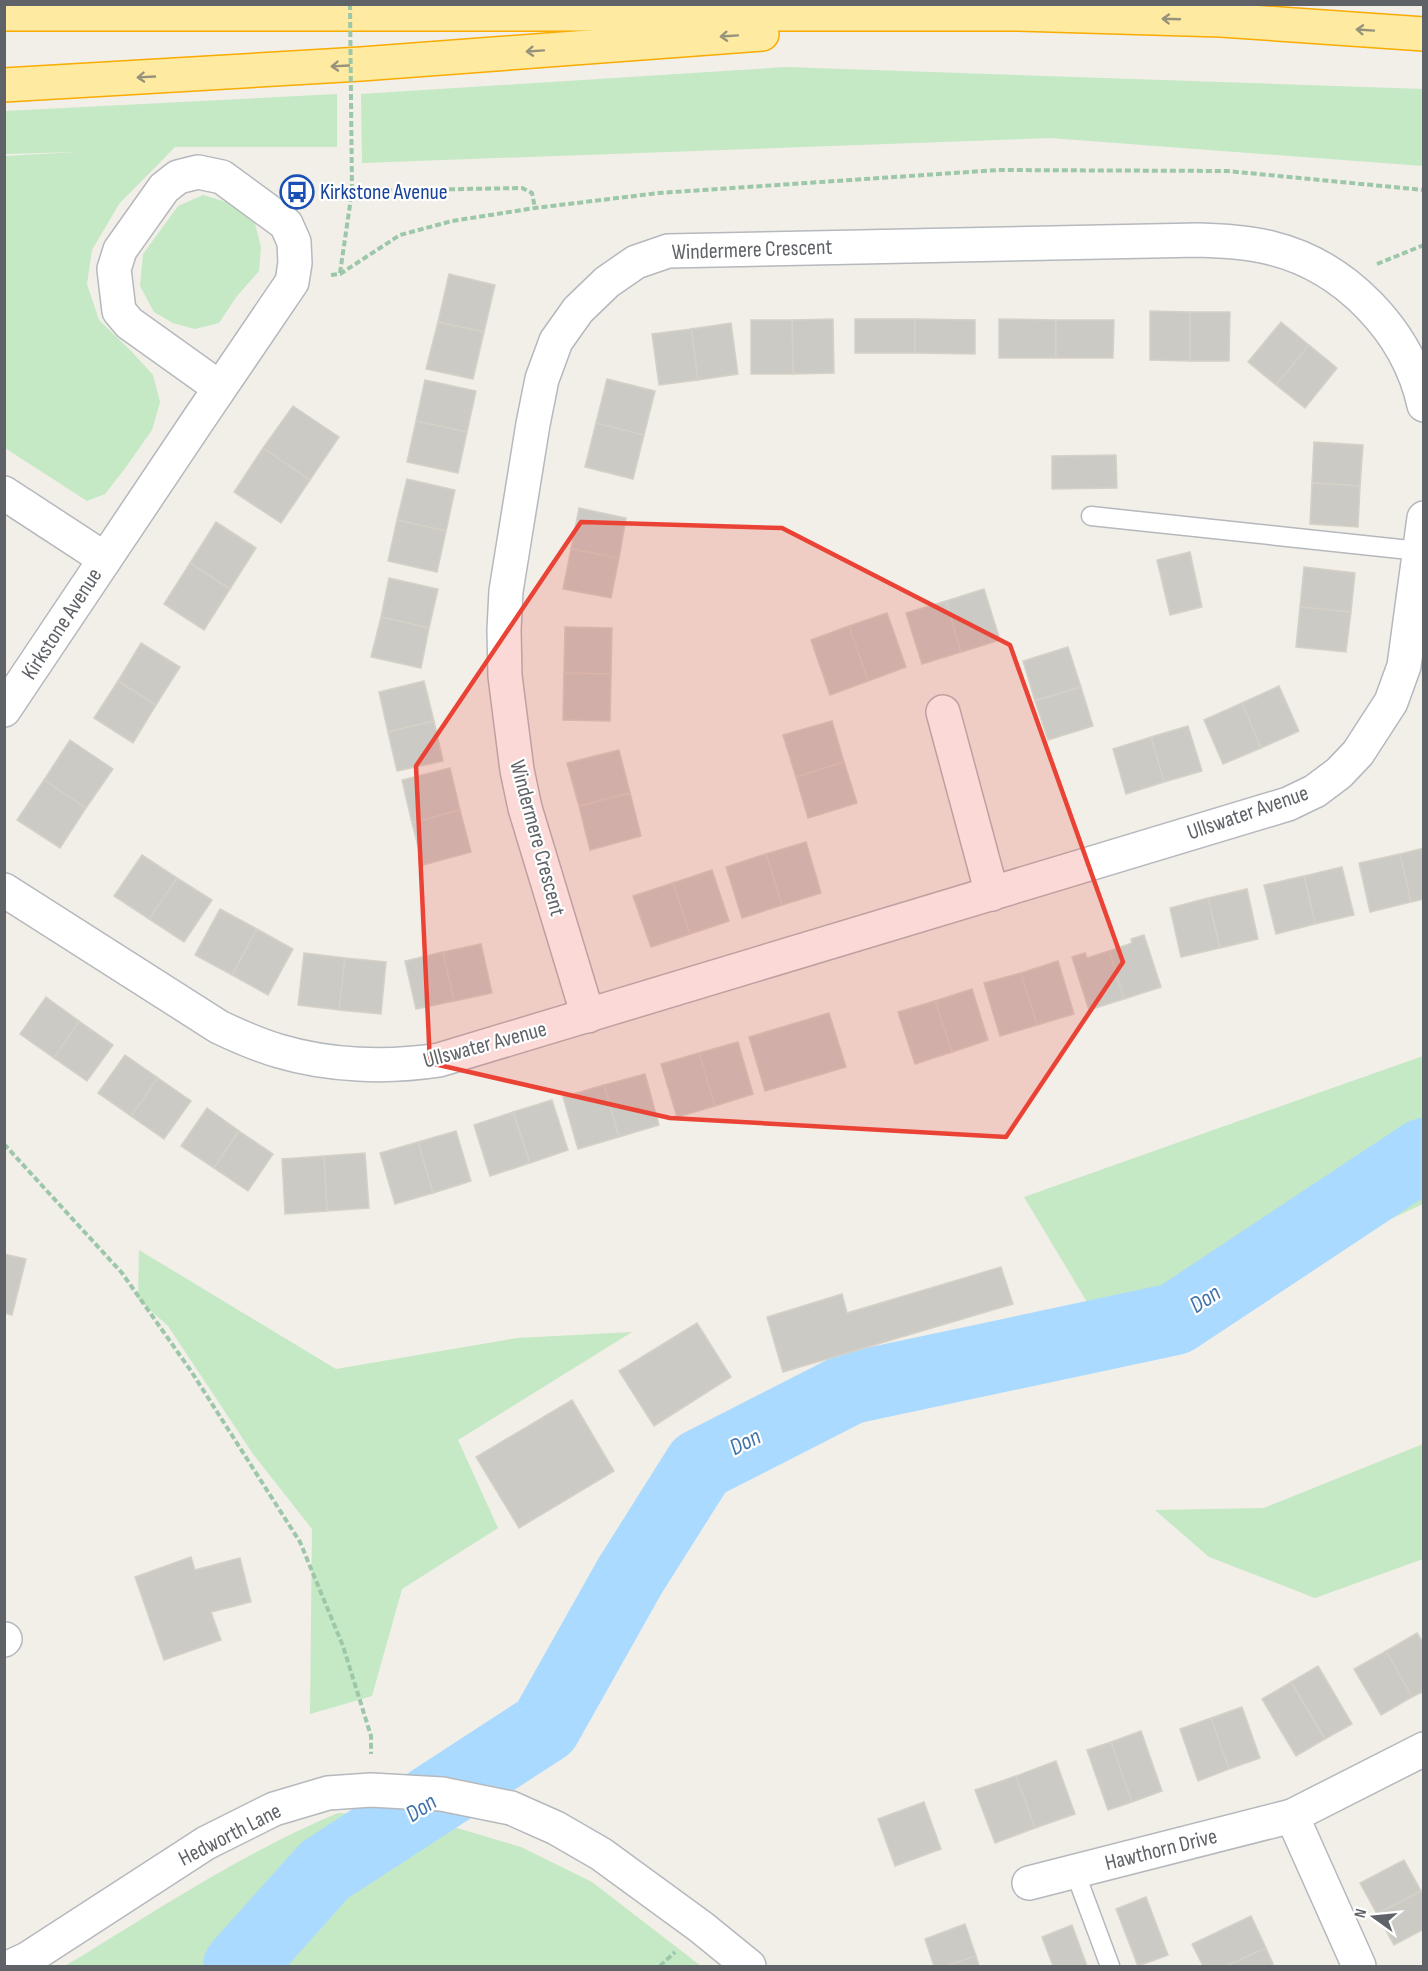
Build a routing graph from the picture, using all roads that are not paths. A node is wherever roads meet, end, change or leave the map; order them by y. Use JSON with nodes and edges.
{"nodes":[{"id":1,"x":4,"y":14,"type":"edge"},
{"id":2,"x":1018,"y":14,"type":"junction"},
{"id":3,"x":1424,"y":34,"type":"edge"},
{"id":4,"x":4,"y":85,"type":"edge"},
{"id":5,"x":220,"y":388,"type":"junction"},
{"id":6,"x":1424,"y":405,"type":"edge"},
{"id":7,"x":4,"y":493,"type":"edge"},
{"id":8,"x":1091,"y":516,"type":"dead end"},
{"id":9,"x":1424,"y":518,"type":"edge"},
{"id":10,"x":1419,"y":551,"type":"junction"},
{"id":11,"x":105,"y":559,"type":"junction"},
{"id":12,"x":4,"y":710,"type":"edge"},
{"id":13,"x":943,"y":712,"type":"dead end"},
{"id":14,"x":4,"y":890,"type":"edge"},
{"id":15,"x":992,"y":894,"type":"junction"},
{"id":16,"x":588,"y":1016,"type":"junction"},
{"id":17,"x":1424,"y":1749,"type":"edge"},
{"id":18,"x":1292,"y":1816,"type":"junction"},
{"id":19,"x":1075,"y":1872,"type":"junction"},
{"id":20,"x":1029,"y":1883,"type":"dead end"},
{"id":21,"x":12,"y":1966,"type":"edge"},
{"id":22,"x":748,"y":1966,"type":"edge"},
{"id":23,"x":1110,"y":1966,"type":"edge"},
{"id":24,"x":1359,"y":1966,"type":"edge"}],
"edges":[{"from":1,"to":2,"type":"highway"},
{"from":3,"to":2,"type":"highway","one_way":true},
{"from":2,"to":4,"type":"highway","one_way":true},
{"from":5,"to":5,"type":"street","name":"Kirkstone Avenue"},
{"from":5,"to":11,"type":"street","name":"Kirkstone Avenue"},
{"from":6,"to":16,"type":"street","name":"Windermere Crescent"},
{"from":7,"to":11,"type":"street"},
{"from":8,"to":10,"type":"lane"},
{"from":9,"to":10,"type":"street","name":"Ullswater Avenue"},
{"from":10,"to":15,"type":"street","name":"Ullswater Avenue"},
{"from":11,"to":12,"type":"street","name":"Kirkstone Avenue"},
{"from":13,"to":15,"type":"street"},
{"from":14,"to":16,"type":"street","name":"Ullswater Avenue"},
{"from":15,"to":16,"type":"street","name":"Ullswater Avenue"},
{"from":17,"to":18,"type":"street","name":"Hawthorn Drive"},
{"from":18,"to":19,"type":"street","name":"Hawthorn Drive"},
{"from":18,"to":24,"type":"street"},
{"from":19,"to":20,"type":"street","name":"Hawthorn Drive"},
{"from":19,"to":23,"type":"lane"},
{"from":21,"to":22,"type":"street","name":"Hedworth Lane"}]}
